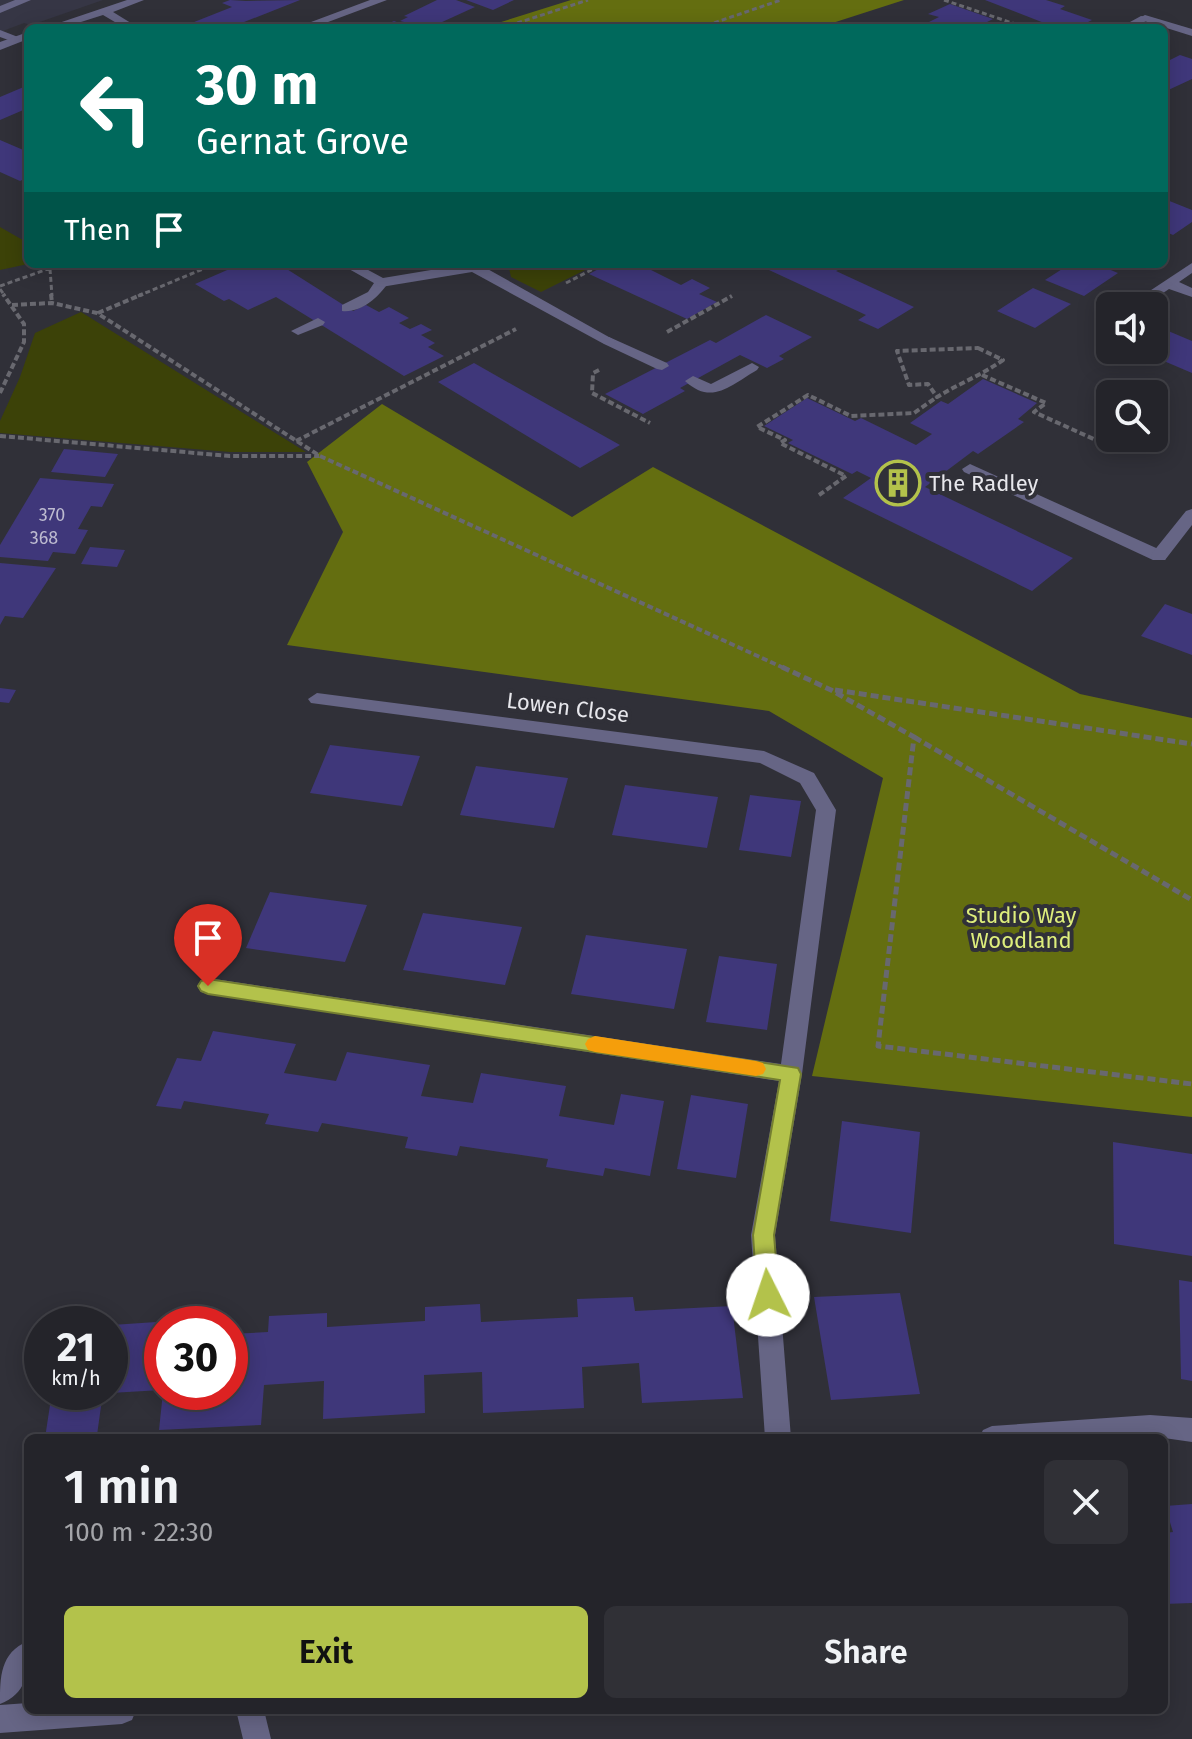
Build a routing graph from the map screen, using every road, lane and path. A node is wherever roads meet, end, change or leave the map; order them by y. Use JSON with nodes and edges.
{"nodes":[{"id":1,"x":25,"y":0,"type":"edge"},
{"id":2,"x":138,"y":0,"type":"edge"},
{"id":3,"x":381,"y":0,"type":"edge"},
{"id":4,"x":588,"y":0,"type":"edge"},
{"id":5,"x":781,"y":0,"type":"edge"},
{"id":6,"x":944,"y":0,"type":"edge"},
{"id":7,"x":0,"y":10,"type":"edge"},
{"id":8,"x":104,"y":11,"type":"junction"},
{"id":9,"x":63,"y":24,"type":"edge"},
{"id":10,"x":126,"y":24,"type":"edge"},
{"id":11,"x":312,"y":24,"type":"edge"},
{"id":12,"x":514,"y":24,"type":"edge"},
{"id":13,"x":711,"y":24,"type":"edge"},
{"id":14,"x":1015,"y":24,"type":"edge"},
{"id":15,"x":1133,"y":24,"type":"edge"},
{"id":16,"x":1164,"y":24,"type":"edge"},
{"id":17,"x":1168,"y":25,"type":"edge"},
{"id":18,"x":0,"y":33,"type":"edge"},
{"id":19,"x":1192,"y":33,"type":"edge"},
{"id":20,"x":24,"y":36,"type":"edge"},
{"id":21,"x":14,"y":39,"type":"junction"},
{"id":22,"x":0,"y":46,"type":"edge"},
{"id":23,"x":1192,"y":267,"type":"edge"},
{"id":24,"x":205,"y":268,"type":"edge"},
{"id":25,"x":354,"y":268,"type":"edge"},
{"id":26,"x":461,"y":268,"type":"edge"},
{"id":27,"x":482,"y":268,"type":"edge"},
{"id":28,"x":50,"y":269,"type":"joint"},
{"id":29,"x":381,"y":283,"type":"junction"},
{"id":30,"x":1168,"y":283,"type":"junction"},
{"id":31,"x":0,"y":287,"type":"edge"},
{"id":32,"x":1155,"y":292,"type":"edge"},
{"id":33,"x":1192,"y":293,"type":"edge"},
{"id":34,"x":52,"y":303,"type":"junction"},
{"id":35,"x":12,"y":305,"type":"junction"},
{"id":36,"x":347,"y":308,"type":"dead end"},
{"id":37,"x":553,"y":310,"type":"junction"},
{"id":38,"x":97,"y":313,"type":"junction"},
{"id":39,"x":318,"y":322,"type":"dead end"},
{"id":40,"x":298,"y":331,"type":"dead end"},
{"id":41,"x":662,"y":366,"type":"dead end"},
{"id":42,"x":752,"y":367,"type":"dead end"},
{"id":43,"x":982,"y":375,"type":"junction"},
{"id":44,"x":693,"y":381,"type":"dead end"},
{"id":45,"x":0,"y":393,"type":"edge"},
{"id":46,"x":937,"y":397,"type":"junction"},
{"id":47,"x":0,"y":436,"type":"edge"},
{"id":48,"x":1096,"y":440,"type":"edge"},
{"id":49,"x":296,"y":441,"type":"junction"},
{"id":50,"x":320,"y":456,"type":"junction"},
{"id":51,"x":970,"y":469,"type":"dead end"},
{"id":52,"x":819,"y":495,"type":"dead end"},
{"id":53,"x":1192,"y":514,"type":"edge"},
{"id":54,"x":831,"y":690,"type":"junction"},
{"id":55,"x":317,"y":699,"type":"dead end"},
{"id":56,"x":914,"y":737,"type":"junction"},
{"id":57,"x":1192,"y":744,"type":"edge"},
{"id":58,"x":1192,"y":900,"type":"edge"},
{"id":59,"x":208,"y":986,"type":"dead end"},
{"id":60,"x":791,"y":1074,"type":"junction"},
{"id":61,"x":1192,"y":1084,"type":"edge"},
{"id":62,"x":1192,"y":1430,"type":"edge"},
{"id":63,"x":778,"y":1434,"type":"edge"},
{"id":64,"x":1049,"y":1434,"type":"edge"},
{"id":65,"x":24,"y":1660,"type":"edge"},
{"id":66,"x":0,"y":1690,"type":"edge"},
{"id":67,"x":68,"y":1714,"type":"edge"},
{"id":68,"x":251,"y":1714,"type":"edge"},
{"id":69,"x":0,"y":1719,"type":"edge"},
{"id":70,"x":257,"y":1739,"type":"edge"}],
"edges":[{"from":1,"to":7,"type":"street"},
{"from":2,"to":8,"type":"street"},
{"from":3,"to":11,"type":"street"},
{"from":4,"to":12,"type":"path"},
{"from":5,"to":13,"type":"path"},
{"from":6,"to":14,"type":"path"},
{"from":8,"to":9,"type":"street"},
{"from":8,"to":10,"type":"street"},
{"from":15,"to":16,"type":"street"},
{"from":17,"to":19,"type":"street"},
{"from":18,"to":21,"type":"street"},
{"from":20,"to":21,"type":"street"},
{"from":21,"to":22,"type":"street"},
{"from":23,"to":30,"type":"street"},
{"from":24,"to":38,"type":"path"},
{"from":25,"to":29,"type":"street"},
{"from":26,"to":29,"type":"street"},
{"from":27,"to":37,"type":"street"},
{"from":28,"to":31,"type":"path"},
{"from":28,"to":34,"type":"path"},
{"from":29,"to":36,"type":"street"},
{"from":30,"to":32,"type":"street"},
{"from":30,"to":33,"type":"street"},
{"from":31,"to":35,"type":"path"},
{"from":34,"to":35,"type":"path"},
{"from":34,"to":38,"type":"path"},
{"from":35,"to":45,"type":"path"},
{"from":37,"to":41,"type":"street"},
{"from":37,"to":49,"type":"path"},
{"from":38,"to":49,"type":"path"},
{"from":39,"to":40,"type":"street"},
{"from":42,"to":44,"type":"street"},
{"from":43,"to":46,"type":"path"},
{"from":43,"to":46,"type":"path"},
{"from":43,"to":48,"type":"path"},
{"from":46,"to":52,"type":"path"},
{"from":47,"to":50,"type":"path"},
{"from":49,"to":50,"type":"path"},
{"from":50,"to":54,"type":"path"},
{"from":51,"to":53,"type":"street"},
{"from":54,"to":56,"type":"path"},
{"from":54,"to":57,"type":"path"},
{"from":55,"to":60,"type":"street","name":"Lowen Close"},
{"from":56,"to":58,"type":"path"},
{"from":56,"to":61,"type":"path"},
{"from":59,"to":60,"type":"street"},
{"from":60,"to":63,"type":"street"},
{"from":62,"to":64,"type":"street"},
{"from":65,"to":66,"type":"street"},
{"from":67,"to":69,"type":"street"},
{"from":68,"to":70,"type":"street"}]}
